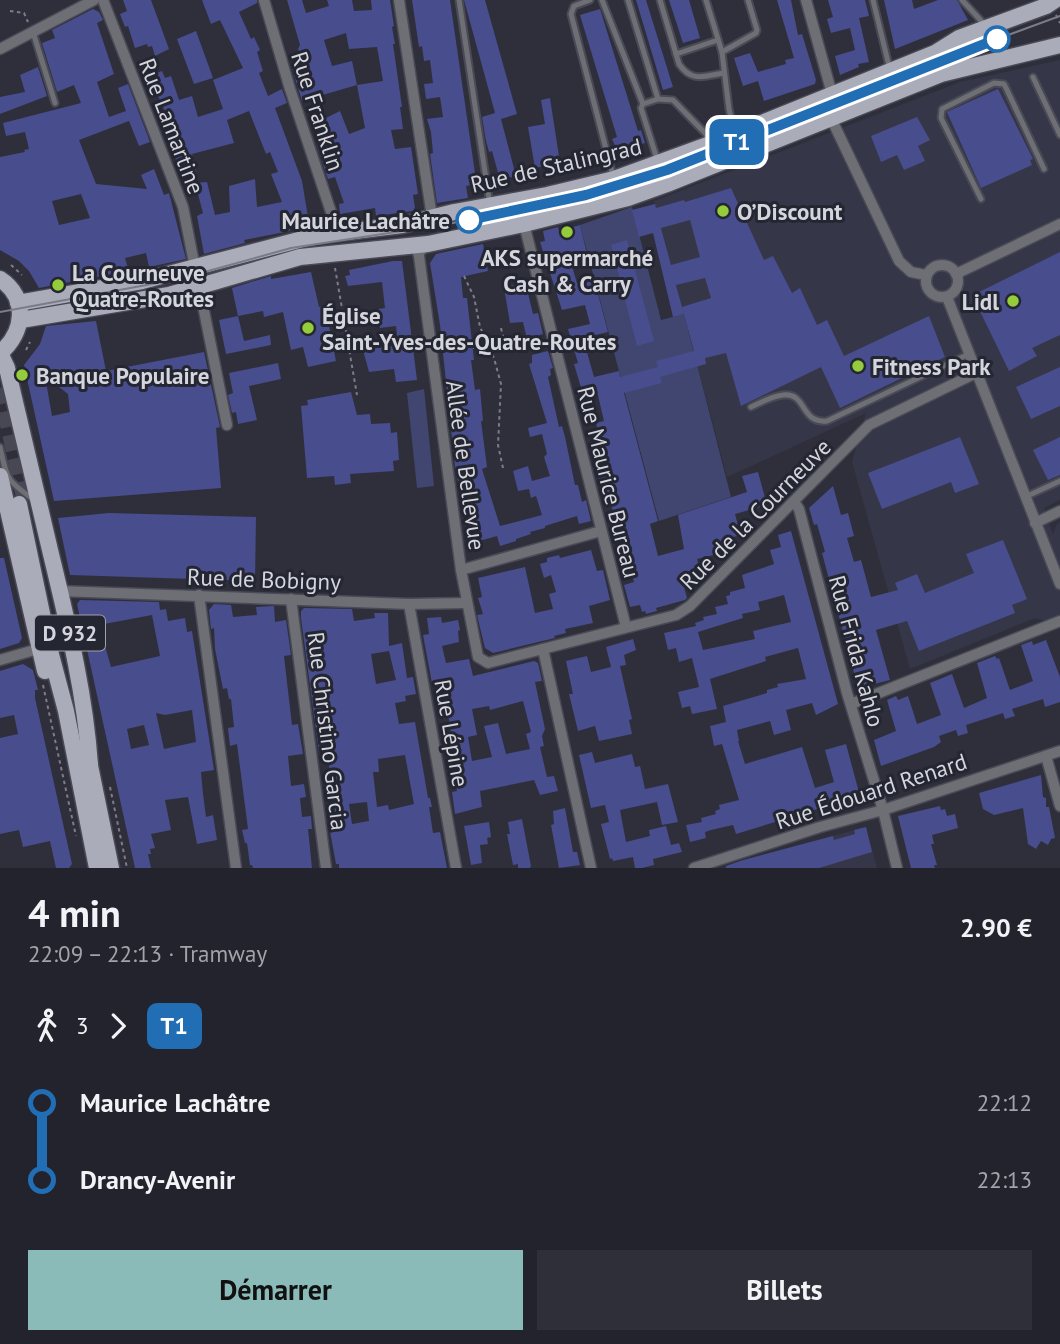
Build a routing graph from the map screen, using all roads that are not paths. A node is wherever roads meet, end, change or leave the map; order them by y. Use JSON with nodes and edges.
{"nodes":[{"id":1,"x":94,"y":0,"type":"edge"},
{"id":2,"x":103,"y":0,"type":"edge"},
{"id":3,"x":264,"y":0,"type":"edge"},
{"id":4,"x":399,"y":0,"type":"edge"},
{"id":5,"x":459,"y":0,"type":"edge"},
{"id":6,"x":590,"y":0,"type":"edge"},
{"id":7,"x":602,"y":0,"type":"edge"},
{"id":8,"x":628,"y":0,"type":"edge"},
{"id":9,"x":660,"y":0,"type":"edge"},
{"id":10,"x":706,"y":0,"type":"edge"},
{"id":11,"x":748,"y":0,"type":"edge"},
{"id":12,"x":806,"y":0,"type":"edge"},
{"id":13,"x":873,"y":0,"type":"edge"},
{"id":14,"x":962,"y":0,"type":"edge"},
{"id":15,"x":1055,"y":0,"type":"edge"},
{"id":16,"x":988,"y":27,"type":"junction"},
{"id":17,"x":33,"y":32,"type":"junction"},
{"id":18,"x":718,"y":40,"type":"junction"},
{"id":19,"x":1060,"y":45,"type":"edge"},
{"id":20,"x":0,"y":49,"type":"edge"},
{"id":21,"x":722,"y":52,"type":"junction"},
{"id":22,"x":676,"y":54,"type":"junction"},
{"id":23,"x":890,"y":70,"type":"junction"},
{"id":24,"x":724,"y":73,"type":"junction"},
{"id":25,"x":1033,"y":77,"type":"dead end"},
{"id":26,"x":832,"y":94,"type":"junction"},
{"id":27,"x":658,"y":99,"type":"junction"},
{"id":28,"x":55,"y":103,"type":"dead end"},
{"id":29,"x":643,"y":104,"type":"junction"},
{"id":30,"x":831,"y":118,"type":"junction"},
{"id":31,"x":735,"y":134,"type":"junction"},
{"id":32,"x":1060,"y":135,"type":"edge"},
{"id":33,"x":710,"y":144,"type":"junction"},
{"id":34,"x":658,"y":163,"type":"junction"},
{"id":35,"x":1044,"y":169,"type":"dead end"},
{"id":36,"x":614,"y":179,"type":"junction"},
{"id":37,"x":981,"y":198,"type":"dead end"},
{"id":38,"x":490,"y":205,"type":"junction"},
{"id":39,"x":432,"y":217,"type":"junction"},
{"id":40,"x":524,"y":224,"type":"junction"},
{"id":41,"x":1060,"y":224,"type":"edge"},
{"id":42,"x":338,"y":233,"type":"junction"},
{"id":43,"x":428,"y":244,"type":"junction"},
{"id":44,"x":195,"y":268,"type":"junction"},
{"id":45,"x":956,"y":274,"type":"junction"},
{"id":46,"x":926,"y":275,"type":"junction"},
{"id":47,"x":0,"y":279,"type":"edge"},
{"id":48,"x":199,"y":286,"type":"junction"},
{"id":49,"x":947,"y":297,"type":"junction"},
{"id":50,"x":18,"y":303,"type":"junction"},
{"id":51,"x":20,"y":320,"type":"junction"},
{"id":52,"x":0,"y":353,"type":"edge"},
{"id":53,"x":969,"y":354,"type":"junction"},
{"id":54,"x":976,"y":373,"type":"junction"},
{"id":55,"x":751,"y":407,"type":"dead end"},
{"id":56,"x":227,"y":425,"type":"dead end"},
{"id":57,"x":0,"y":447,"type":"edge"},
{"id":58,"x":0,"y":476,"type":"edge"},
{"id":59,"x":1060,"y":481,"type":"edge"},
{"id":60,"x":1025,"y":497,"type":"junction"},
{"id":61,"x":795,"y":503,"type":"junction"},
{"id":62,"x":28,"y":505,"type":"junction"},
{"id":63,"x":1060,"y":511,"type":"edge"},
{"id":64,"x":1035,"y":523,"type":"junction"},
{"id":65,"x":601,"y":531,"type":"junction"},
{"id":66,"x":461,"y":570,"type":"junction"},
{"id":67,"x":1060,"y":583,"type":"edge"},
{"id":68,"x":60,"y":591,"type":"junction"},
{"id":69,"x":199,"y":596,"type":"junction"},
{"id":70,"x":291,"y":599,"type":"junction"},
{"id":71,"x":466,"y":603,"type":"junction"},
{"id":72,"x":409,"y":604,"type":"junction"},
{"id":73,"x":1060,"y":621,"type":"edge"},
{"id":74,"x":626,"y":627,"type":"junction"},
{"id":75,"x":38,"y":649,"type":"junction"},
{"id":76,"x":543,"y":649,"type":"junction"},
{"id":77,"x":0,"y":660,"type":"edge"},
{"id":78,"x":850,"y":704,"type":"junction"},
{"id":79,"x":1060,"y":751,"type":"edge"},
{"id":80,"x":1046,"y":756,"type":"junction"},
{"id":81,"x":74,"y":757,"type":"junction"},
{"id":82,"x":90,"y":765,"type":"junction"},
{"id":83,"x":1060,"y":806,"type":"edge"},
{"id":84,"x":883,"y":810,"type":"junction"},
{"id":85,"x":724,"y":863,"type":"edge"},
{"id":86,"x":97,"y":868,"type":"edge"},
{"id":87,"x":111,"y":868,"type":"edge"},
{"id":88,"x":236,"y":868,"type":"edge"},
{"id":89,"x":326,"y":868,"type":"edge"},
{"id":90,"x":456,"y":868,"type":"edge"},
{"id":91,"x":591,"y":868,"type":"edge"},
{"id":92,"x":694,"y":868,"type":"edge"},
{"id":93,"x":897,"y":868,"type":"edge"}],
"edges":[{"from":1,"to":17,"type":"street"},
{"from":2,"to":44,"type":"street","name":"Rue Lamartine"},
{"from":3,"to":42,"type":"street","name":"Rue Franklin"},
{"from":4,"to":39,"type":"street"},
{"from":5,"to":38,"type":"lane"},
{"from":6,"to":36,"type":"lane"},
{"from":7,"to":29,"type":"lane"},
{"from":8,"to":27,"type":"lane"},
{"from":9,"to":22,"type":"lane"},
{"from":10,"to":18,"type":"lane"},
{"from":11,"to":21,"type":"lane"},
{"from":12,"to":26,"type":"street"},
{"from":13,"to":23,"type":"lane"},
{"from":14,"to":16,"type":"lane"},
{"from":15,"to":16,"type":"main road","name":"Rue de Stalingrad"},
{"from":16,"to":23,"type":"main road","name":"Rue de Stalingrad"},
{"from":17,"to":20,"type":"street"},
{"from":17,"to":28,"type":"lane"},
{"from":18,"to":21,"type":"lane"},
{"from":18,"to":22,"type":"lane"},
{"from":19,"to":30,"type":"main road","name":"Rue de Stalingrad"},
{"from":21,"to":24,"type":"lane"},
{"from":22,"to":24,"type":"lane"},
{"from":23,"to":26,"type":"main road","name":"Rue de Stalingrad"},
{"from":24,"to":31,"type":"lane"},
{"from":25,"to":32,"type":"lane"},
{"from":26,"to":31,"type":"main road","name":"Rue de Stalingrad"},
{"from":27,"to":29,"type":"lane"},
{"from":27,"to":33,"type":"lane"},
{"from":29,"to":34,"type":"lane"},
{"from":30,"to":40,"type":"main road","name":"Rue de Stalingrad"},
{"from":30,"to":46,"type":"street"},
{"from":31,"to":33,"type":"main road","name":"Rue de Stalingrad"},
{"from":33,"to":34,"type":"main road","name":"Rue de Stalingrad"},
{"from":34,"to":36,"type":"main road","name":"Rue de Stalingrad"},
{"from":35,"to":37,"type":"lane"},
{"from":36,"to":38,"type":"main road","name":"Rue de Stalingrad"},
{"from":38,"to":39,"type":"main road","name":"Rue de Stalingrad"},
{"from":39,"to":42,"type":"main road","name":"Rue de Stalingrad"},
{"from":39,"to":43,"type":"main road"},
{"from":40,"to":43,"type":"main road","name":"Rue de Stalingrad"},
{"from":40,"to":65,"type":"street","name":"Rue Maurice Bureau"},
{"from":41,"to":45,"type":"street"},
{"from":42,"to":44,"type":"main road","name":"Rue de Stalingrad"},
{"from":43,"to":48,"type":"main road","name":"Rue de Stalingrad"},
{"from":43,"to":66,"type":"street","name":"Allée de Bellevue"},
{"from":44,"to":50,"type":"main road","name":"Rue de Stalingrad"},
{"from":45,"to":46,"type":"street"},
{"from":45,"to":49,"type":"street"},
{"from":46,"to":49,"type":"street"},
{"from":47,"to":50,"type":"main road"},
{"from":48,"to":51,"type":"main road","name":"Rue de Stalingrad"},
{"from":48,"to":56,"type":"street"},
{"from":49,"to":53,"type":"street"},
{"from":50,"to":51,"type":"main road"},
{"from":51,"to":52,"type":"main road"},
{"from":52,"to":62,"type":"main road","number":"D 932"},
{"from":53,"to":54,"type":"street"},
{"from":53,"to":55,"type":"lane"},
{"from":54,"to":60,"type":"street"},
{"from":54,"to":61,"type":"street","name":"Rue de la Courneuve"},
{"from":57,"to":62,"type":"lane"},
{"from":58,"to":75,"type":"main road","number":"D 932"},
{"from":59,"to":60,"type":"lane"},
{"from":60,"to":64,"type":"street"},
{"from":61,"to":74,"type":"street","name":"Rue de la Courneuve"},
{"from":61,"to":78,"type":"street","name":"Rue Frida Kahlo"},
{"from":62,"to":68,"type":"main road","number":"D 932"},
{"from":62,"to":81,"type":"main road","number":"D 932"},
{"from":62,"to":82,"type":"main road","number":"D 932"},
{"from":63,"to":64,"type":"street"},
{"from":64,"to":67,"type":"street"},
{"from":65,"to":66,"type":"street"},
{"from":65,"to":74,"type":"street","name":"Rue Maurice Bureau"},
{"from":66,"to":71,"type":"street"},
{"from":68,"to":69,"type":"street","name":"Rue de Bobigny"},
{"from":68,"to":82,"type":"main road","number":"D 932"},
{"from":69,"to":70,"type":"street","name":"Rue de Bobigny"},
{"from":69,"to":88,"type":"street"},
{"from":70,"to":72,"type":"street","name":"Rue de Bobigny"},
{"from":70,"to":89,"type":"street","name":"Rue Christino Garcia"},
{"from":71,"to":72,"type":"street","name":"Rue de Bobigny"},
{"from":71,"to":76,"type":"street","name":"Rue de la Courneuve"},
{"from":72,"to":90,"type":"street","name":"Rue Lépine"},
{"from":73,"to":78,"type":"street"},
{"from":74,"to":76,"type":"street","name":"Rue de la Courneuve"},
{"from":75,"to":77,"type":"street"},
{"from":75,"to":81,"type":"main road","number":"D 932"},
{"from":76,"to":91,"type":"street"},
{"from":78,"to":84,"type":"street","name":"Rue Frida Kahlo"},
{"from":79,"to":80,"type":"street","name":"Rue Édouard Renard"},
{"from":80,"to":83,"type":"street"},
{"from":80,"to":84,"type":"street","name":"Rue Édouard Renard"},
{"from":81,"to":86,"type":"main road","number":"D 932"},
{"from":82,"to":87,"type":"main road","number":"D 932"},
{"from":84,"to":85,"type":"street","name":"Rue Édouard Renard"},
{"from":84,"to":93,"type":"street","name":"Rue Frida Kahlo"},
{"from":85,"to":92,"type":"street","name":"Rue Édouard Renard"}]}
